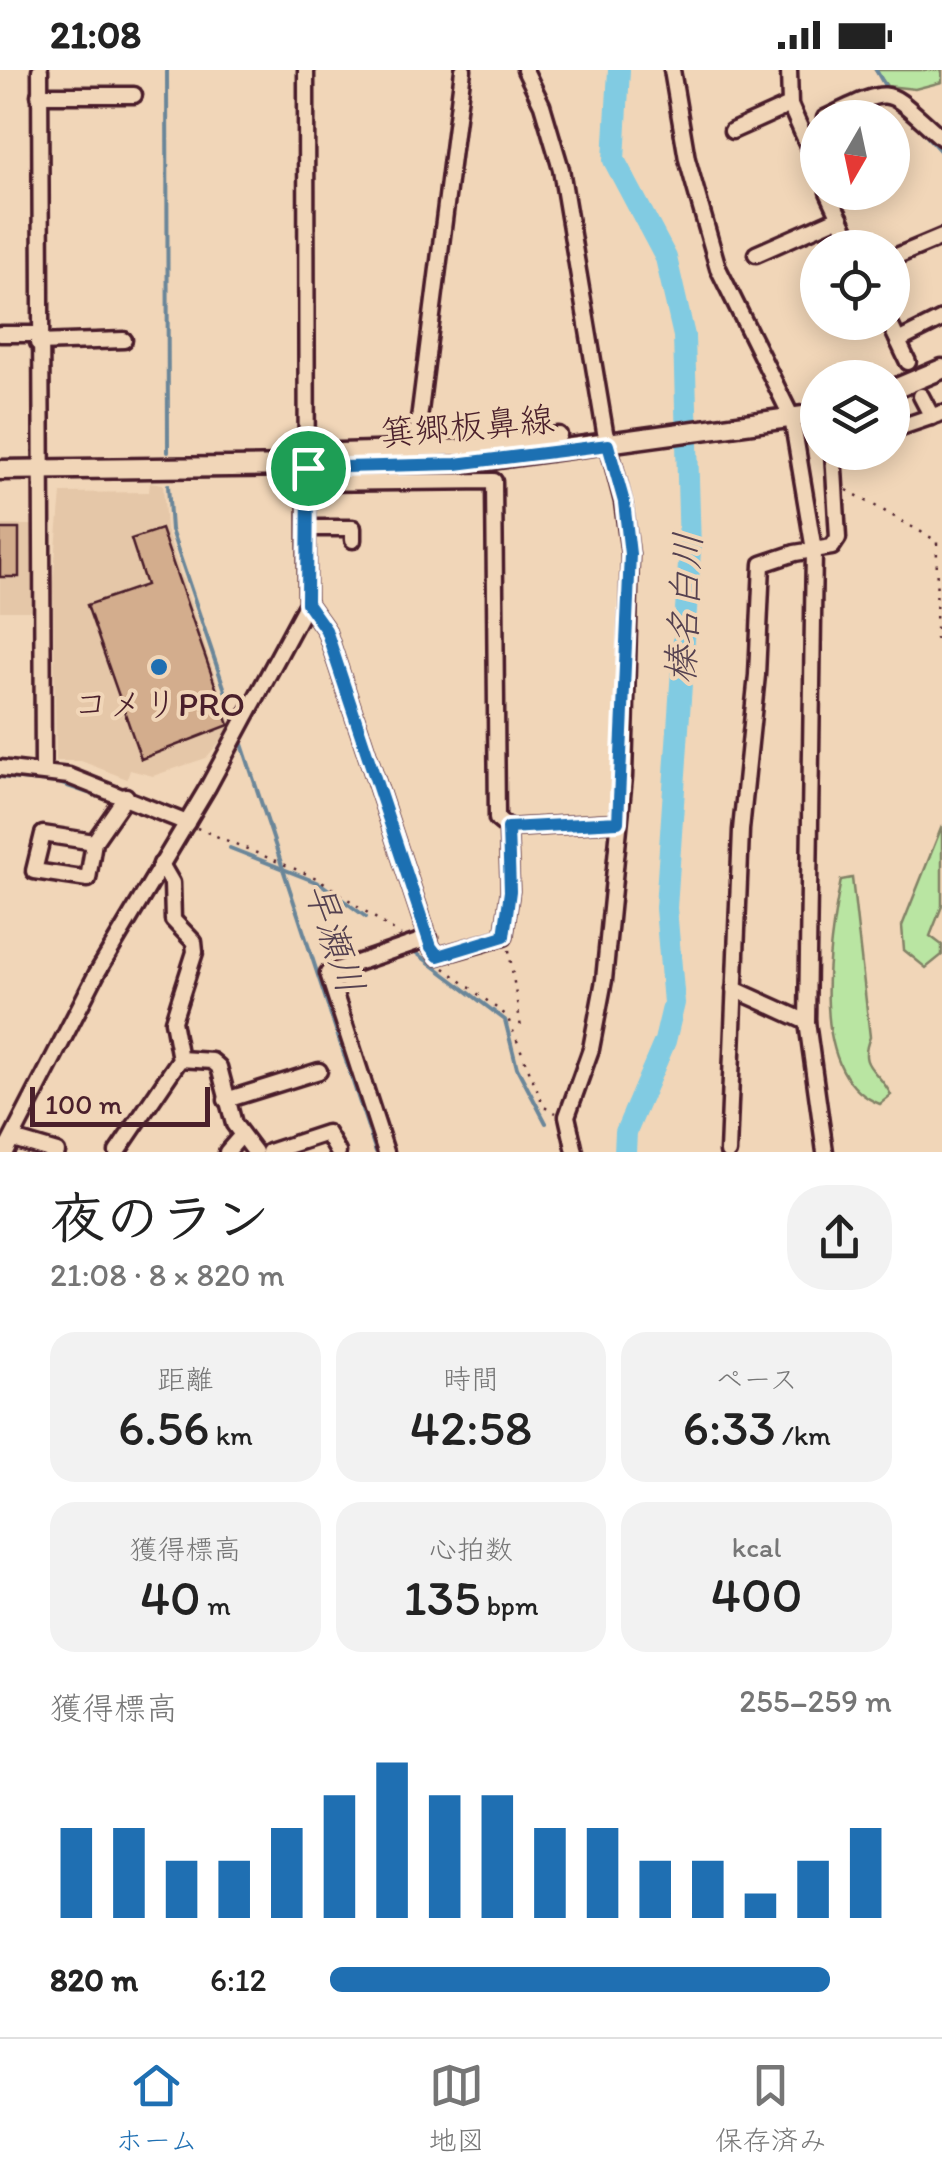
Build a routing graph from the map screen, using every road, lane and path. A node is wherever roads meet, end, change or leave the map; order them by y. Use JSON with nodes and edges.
{"nodes":[{"id":1,"x":40,"y":70,"type":"edge"},
{"id":2,"x":306,"y":70,"type":"edge"},
{"id":3,"x":480,"y":70,"type":"edge"},
{"id":4,"x":525,"y":70,"type":"edge"},
{"id":5,"x":672,"y":70,"type":"edge"},
{"id":6,"x":788,"y":70,"type":"edge"},
{"id":7,"x":463,"y":74,"type":"edge"},
{"id":8,"x":40,"y":95,"type":"junction"},
{"id":9,"x":134,"y":95,"type":"dead end"},
{"id":10,"x":862,"y":100,"type":"edge"},
{"id":11,"x":898,"y":100,"type":"edge"},
{"id":12,"x":790,"y":104,"type":"junction"},
{"id":13,"x":910,"y":110,"type":"edge"},
{"id":14,"x":800,"y":127,"type":"edge"},
{"id":15,"x":732,"y":131,"type":"dead end"},
{"id":16,"x":942,"y":138,"type":"edge"},
{"id":17,"x":837,"y":210,"type":"edge"},
{"id":18,"x":840,"y":217,"type":"junction"},
{"id":19,"x":846,"y":230,"type":"edge"},
{"id":20,"x":942,"y":237,"type":"edge"},
{"id":21,"x":910,"y":250,"type":"edge"},
{"id":22,"x":756,"y":254,"type":"dead end"},
{"id":23,"x":942,"y":319,"type":"edge"},
{"id":24,"x":0,"y":334,"type":"edge"},
{"id":25,"x":38,"y":338,"type":"junction"},
{"id":26,"x":124,"y":340,"type":"dead end"},
{"id":27,"x":898,"y":341,"type":"joint"},
{"id":28,"x":907,"y":360,"type":"edge"},
{"id":29,"x":942,"y":369,"type":"edge"},
{"id":30,"x":910,"y":382,"type":"edge"},
{"id":31,"x":921,"y":396,"type":"dead end"},
{"id":32,"x":937,"y":415,"type":"edge"},
{"id":33,"x":800,"y":417,"type":"edge"},
{"id":34,"x":792,"y":418,"type":"junction"},
{"id":35,"x":910,"y":424,"type":"edge"},
{"id":36,"x":558,"y":435,"type":"dead end"},
{"id":37,"x":613,"y":445,"type":"junction"},
{"id":38,"x":414,"y":451,"type":"junction"},
{"id":39,"x":308,"y":468,"type":"junction"},
{"id":40,"x":0,"y":470,"type":"edge"},
{"id":41,"x":42,"y":470,"type":"junction"},
{"id":42,"x":834,"y":470,"type":"edge"},
{"id":43,"x":834,"y":488,"type":"junction"},
{"id":44,"x":308,"y":528,"type":"junction"},
{"id":45,"x":354,"y":540,"type":"dead end"},
{"id":46,"x":814,"y":550,"type":"junction"},
{"id":47,"x":307,"y":603,"type":"junction"},
{"id":48,"x":942,"y":655,"type":"edge"},
{"id":49,"x":0,"y":768,"type":"edge"},
{"id":50,"x":43,"y":772,"type":"junction"},
{"id":51,"x":126,"y":796,"type":"junction"},
{"id":52,"x":618,"y":822,"type":"junction"},
{"id":53,"x":190,"y":824,"type":"junction"},
{"id":54,"x":508,"y":828,"type":"junction"},
{"id":55,"x":94,"y":842,"type":"junction"},
{"id":56,"x":161,"y":864,"type":"junction"},
{"id":57,"x":504,"y":936,"type":"junction"},
{"id":58,"x":407,"y":940,"type":"dead end"},
{"id":59,"x":430,"y":943,"type":"junction"},
{"id":60,"x":442,"y":966,"type":"dead end"},
{"id":61,"x":734,"y":989,"type":"junction"},
{"id":62,"x":807,"y":1022,"type":"junction"},
{"id":63,"x":521,"y":1028,"type":"dead end"},
{"id":64,"x":180,"y":1059,"type":"junction"},
{"id":65,"x":318,"y":1071,"type":"dead end"},
{"id":66,"x":226,"y":1100,"type":"junction"},
{"id":67,"x":562,"y":1115,"type":"dead end"},
{"id":68,"x":240,"y":1137,"type":"junction"},
{"id":69,"x":9,"y":1145,"type":"edge"},
{"id":70,"x":56,"y":1152,"type":"edge"},
{"id":71,"x":117,"y":1152,"type":"edge"},
{"id":72,"x":227,"y":1152,"type":"edge"},
{"id":73,"x":255,"y":1152,"type":"edge"},
{"id":74,"x":269,"y":1152,"type":"edge"},
{"id":75,"x":338,"y":1152,"type":"edge"},
{"id":76,"x":386,"y":1152,"type":"edge"},
{"id":77,"x":575,"y":1152,"type":"edge"},
{"id":78,"x":728,"y":1152,"type":"edge"},
{"id":79,"x":824,"y":1152,"type":"edge"}],
"edges":[{"from":1,"to":8,"type":"street"},
{"from":2,"to":39,"type":"street"},
{"from":3,"to":7,"type":"street"},
{"from":4,"to":37,"type":"street"},
{"from":5,"to":34,"type":"street"},
{"from":6,"to":12,"type":"street"},
{"from":7,"to":38,"type":"street"},
{"from":8,"to":9,"type":"street"},
{"from":8,"to":25,"type":"street"},
{"from":10,"to":11,"type":"street"},
{"from":12,"to":14,"type":"street"},
{"from":12,"to":15,"type":"street"},
{"from":13,"to":16,"type":"street"},
{"from":17,"to":18,"type":"street"},
{"from":18,"to":19,"type":"street"},
{"from":18,"to":22,"type":"street"},
{"from":20,"to":21,"type":"street"},
{"from":23,"to":27,"type":"street"},
{"from":24,"to":25,"type":"street"},
{"from":25,"to":26,"type":"street"},
{"from":25,"to":41,"type":"street"},
{"from":27,"to":28,"type":"street"},
{"from":29,"to":30,"type":"main road"},
{"from":31,"to":32,"type":"street"},
{"from":32,"to":35,"type":"street"},
{"from":33,"to":34,"type":"main road","name":"箕郷板鼻線"},
{"from":34,"to":37,"type":"main road","name":"箕郷板鼻線"},
{"from":34,"to":46,"type":"street"},
{"from":36,"to":38,"type":"street"},
{"from":37,"to":39,"type":"main road","name":"箕郷板鼻線"},
{"from":37,"to":52,"type":"street"},
{"from":38,"to":39,"type":"street"},
{"from":39,"to":41,"type":"main road","name":"箕郷板鼻線"},
{"from":39,"to":44,"type":"street"},
{"from":39,"to":54,"type":"street"},
{"from":40,"to":41,"type":"main road","name":"箕郷板鼻線"},
{"from":41,"to":50,"type":"street"},
{"from":42,"to":43,"type":"street"},
{"from":43,"to":46,"type":"street"},
{"from":43,"to":48,"type":"path"},
{"from":44,"to":45,"type":"street"},
{"from":44,"to":47,"type":"street"},
{"from":46,"to":61,"type":"street"},
{"from":46,"to":62,"type":"street"},
{"from":47,"to":53,"type":"street"},
{"from":47,"to":59,"type":"street"},
{"from":49,"to":50,"type":"street"},
{"from":50,"to":51,"type":"street"},
{"from":51,"to":53,"type":"street"},
{"from":51,"to":55,"type":"street"},
{"from":52,"to":54,"type":"street"},
{"from":52,"to":77,"type":"street"},
{"from":53,"to":56,"type":"street"},
{"from":53,"to":58,"type":"path"},
{"from":54,"to":57,"type":"street"},
{"from":55,"to":55,"type":"street"},
{"from":56,"to":64,"type":"street"},
{"from":56,"to":69,"type":"street"},
{"from":57,"to":59,"type":"street"},
{"from":57,"to":63,"type":"path"},
{"from":59,"to":76,"type":"street"},
{"from":60,"to":67,"type":"path"},
{"from":61,"to":62,"type":"street"},
{"from":61,"to":78,"type":"street"},
{"from":62,"to":79,"type":"street"},
{"from":64,"to":66,"type":"street"},
{"from":64,"to":71,"type":"street"},
{"from":65,"to":66,"type":"street"},
{"from":66,"to":68,"type":"street"},
{"from":68,"to":72,"type":"street"},
{"from":68,"to":73,"type":"street"},
{"from":69,"to":70,"type":"street"},
{"from":74,"to":75,"type":"street"}]}
